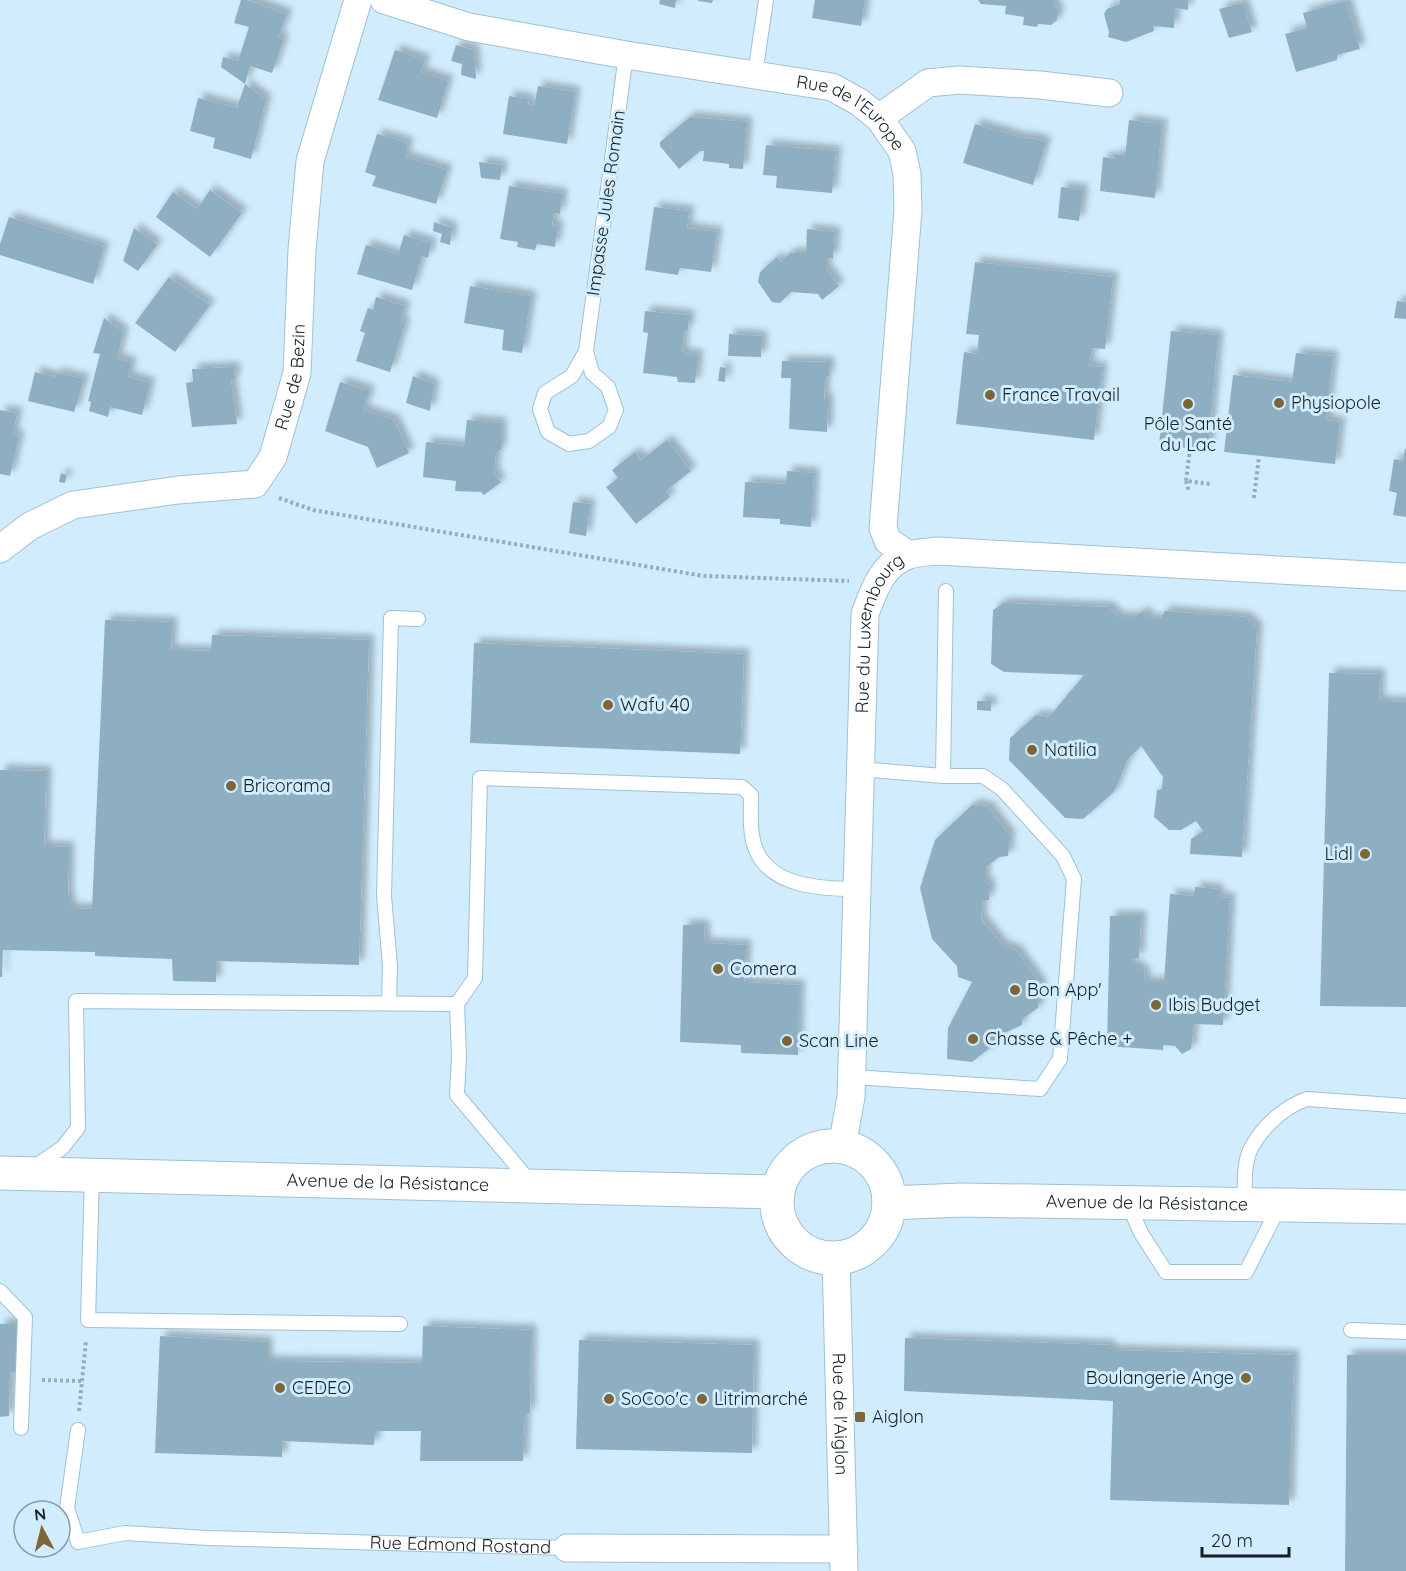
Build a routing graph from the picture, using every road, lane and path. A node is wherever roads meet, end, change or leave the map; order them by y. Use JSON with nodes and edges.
{"nodes":[{"id":1,"x":358,"y":0,"type":"edge"},
{"id":2,"x":384,"y":0,"type":"edge"},
{"id":3,"x":766,"y":0,"type":"edge"},
{"id":4,"x":626,"y":55,"type":"junction"},
{"id":5,"x":755,"y":74,"type":"junction"},
{"id":6,"x":1109,"y":93,"type":"dead end"},
{"id":7,"x":879,"y":118,"type":"junction"},
{"id":8,"x":586,"y":351,"type":"junction"},
{"id":9,"x":1190,"y":448,"type":"dead end"},
{"id":10,"x":1259,"y":457,"type":"dead end"},
{"id":11,"x":1186,"y":481,"type":"junction"},
{"id":12,"x":255,"y":484,"type":"junction"},
{"id":13,"x":1210,"y":484,"type":"dead end"},
{"id":14,"x":1189,"y":492,"type":"dead end"},
{"id":15,"x":1254,"y":498,"type":"dead end"},
{"id":16,"x":0,"y":549,"type":"edge"},
{"id":17,"x":909,"y":555,"type":"junction"},
{"id":18,"x":1406,"y":577,"type":"edge"},
{"id":19,"x":878,"y":582,"type":"junction"},
{"id":20,"x":946,"y":591,"type":"dead end"},
{"id":21,"x":418,"y":619,"type":"dead end"},
{"id":22,"x":860,"y":769,"type":"junction"},
{"id":23,"x":943,"y":776,"type":"junction"},
{"id":24,"x":857,"y":889,"type":"junction"},
{"id":25,"x":389,"y":1003,"type":"junction"},
{"id":26,"x":457,"y":1004,"type":"junction"},
{"id":27,"x":852,"y":1077,"type":"junction"},
{"id":28,"x":1406,"y":1106,"type":"edge"},
{"id":29,"x":842,"y":1146,"type":"junction"},
{"id":30,"x":13,"y":1173,"type":"edge"},
{"id":31,"x":92,"y":1175,"type":"junction"},
{"id":32,"x":533,"y":1186,"type":"junction"},
{"id":33,"x":778,"y":1192,"type":"junction"},
{"id":34,"x":1127,"y":1202,"type":"junction"},
{"id":35,"x":889,"y":1203,"type":"junction"},
{"id":36,"x":1245,"y":1204,"type":"junction"},
{"id":37,"x":1281,"y":1205,"type":"junction"},
{"id":38,"x":1406,"y":1206,"type":"edge"},
{"id":39,"x":836,"y":1258,"type":"junction"},
{"id":40,"x":0,"y":1291,"type":"edge"},
{"id":41,"x":88,"y":1320,"type":"junction"},
{"id":42,"x":400,"y":1324,"type":"dead end"},
{"id":43,"x":1351,"y":1330,"type":"dead end"},
{"id":44,"x":1406,"y":1332,"type":"edge"},
{"id":45,"x":23,"y":1381,"type":"junction"},
{"id":46,"x":82,"y":1381,"type":"junction"},
{"id":47,"x":21,"y":1428,"type":"dead end"},
{"id":48,"x":78,"y":1430,"type":"joint"},
{"id":49,"x":567,"y":1548,"type":"joint"},
{"id":50,"x":844,"y":1560,"type":"edge"}],
"edges":[{"from":1,"to":12,"type":"street","name":"Rue de Bezin"},
{"from":2,"to":4,"type":"street","name":"Rue de l'Europe"},
{"from":3,"to":5,"type":"lane"},
{"from":4,"to":5,"type":"street","name":"Rue de l'Europe"},
{"from":4,"to":8,"type":"lane","name":"Impasse Jules Romain"},
{"from":5,"to":7,"type":"street","name":"Rue de l'Europe"},
{"from":6,"to":7,"type":"street"},
{"from":7,"to":17,"type":"street","name":"Rue de l'Europe"},
{"from":8,"to":8,"type":"lane","name":"Impasse Jules Romain"},
{"from":9,"to":11,"type":"path"},
{"from":10,"to":15,"type":"path"},
{"from":11,"to":13,"type":"path"},
{"from":11,"to":14,"type":"path"},
{"from":12,"to":16,"type":"street"},
{"from":12,"to":19,"type":"path"},
{"from":17,"to":18,"type":"street","name":"Rue du Luxembourg"},
{"from":17,"to":19,"type":"street","name":"Rue du Luxembourg"},
{"from":19,"to":22,"type":"street","name":"Rue du Luxembourg"},
{"from":20,"to":23,"type":"lane"},
{"from":21,"to":25,"type":"lane"},
{"from":22,"to":23,"type":"lane"},
{"from":22,"to":24,"type":"street","name":"Rue du Luxembourg"},
{"from":23,"to":27,"type":"lane"},
{"from":24,"to":26,"type":"lane"},
{"from":24,"to":27,"type":"street","name":"Rue du Luxembourg"},
{"from":25,"to":26,"type":"lane"},
{"from":25,"to":30,"type":"lane"},
{"from":26,"to":32,"type":"lane"},
{"from":27,"to":29,"type":"street","name":"Rue du Luxembourg"},
{"from":28,"to":36,"type":"lane"},
{"from":29,"to":33,"type":"main road"},
{"from":29,"to":35,"type":"main road"},
{"from":30,"to":31,"type":"main road","name":"Avenue de la Résistance"},
{"from":31,"to":32,"type":"main road","name":"Avenue de la Résistance"},
{"from":31,"to":41,"type":"lane"},
{"from":32,"to":33,"type":"main road","name":"Avenue de la Résistance"},
{"from":33,"to":39,"type":"main road"},
{"from":34,"to":35,"type":"main road","name":"Avenue de la Résistance"},
{"from":34,"to":36,"type":"main road","name":"Avenue de la Résistance"},
{"from":34,"to":37,"type":"lane"},
{"from":35,"to":39,"type":"main road"},
{"from":36,"to":37,"type":"main road","name":"Avenue de la Résistance"},
{"from":37,"to":38,"type":"main road","name":"Avenue de la Résistance"},
{"from":39,"to":50,"type":"street","name":"Rue de l'Aiglon"},
{"from":40,"to":45,"type":"lane"},
{"from":41,"to":42,"type":"lane"},
{"from":41,"to":46,"type":"path"},
{"from":43,"to":44,"type":"lane"},
{"from":45,"to":46,"type":"path"},
{"from":45,"to":47,"type":"lane"},
{"from":46,"to":48,"type":"path"},
{"from":48,"to":49,"type":"lane","name":"Rue Edmond Rostand"},
{"from":49,"to":50,"type":"street","name":"Rue Edmond Rostand"}]}
